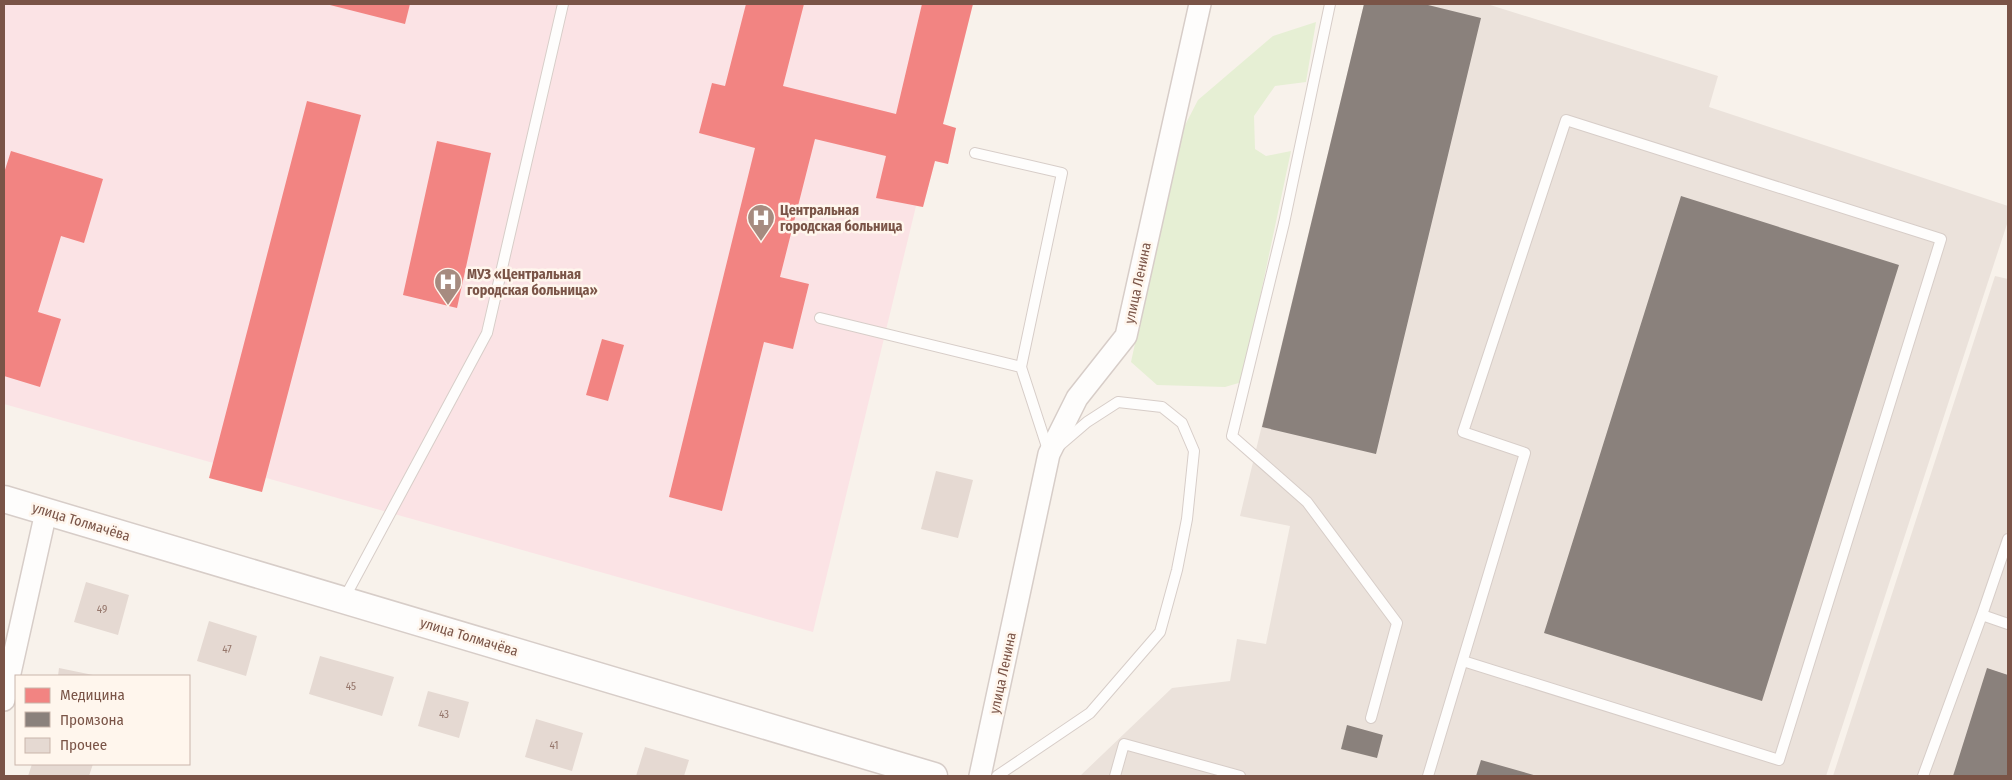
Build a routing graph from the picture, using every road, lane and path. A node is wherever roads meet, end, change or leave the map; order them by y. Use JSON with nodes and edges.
{"nodes":[{"id":1,"x":563,"y":4,"type":"edge"},
{"id":2,"x":1200,"y":4,"type":"edge"},
{"id":3,"x":1330,"y":4,"type":"edge"},
{"id":4,"x":975,"y":154,"type":"dead end"},
{"id":5,"x":820,"y":318,"type":"dead end"},
{"id":6,"x":1021,"y":367,"type":"junction"},
{"id":7,"x":1049,"y":454,"type":"junction"},
{"id":8,"x":4,"y":499,"type":"edge"},
{"id":9,"x":46,"y":512,"type":"junction"},
{"id":10,"x":2008,"y":539,"type":"edge"},
{"id":11,"x":343,"y":600,"type":"junction"},
{"id":12,"x":1982,"y":615,"type":"junction"},
{"id":13,"x":2008,"y":624,"type":"edge"},
{"id":14,"x":1462,"y":661,"type":"junction"},
{"id":15,"x":4,"y":700,"type":"edge"},
{"id":16,"x":1371,"y":718,"type":"dead end"},
{"id":17,"x":934,"y":776,"type":"edge"},
{"id":18,"x":980,"y":776,"type":"edge"},
{"id":19,"x":997,"y":776,"type":"edge"},
{"id":20,"x":1115,"y":776,"type":"edge"},
{"id":21,"x":1240,"y":776,"type":"edge"},
{"id":22,"x":1428,"y":776,"type":"edge"},
{"id":23,"x":1923,"y":776,"type":"edge"}],
"edges":[{"from":1,"to":11,"type":"lane"},
{"from":2,"to":7,"type":"street","name":"улица Ленина"},
{"from":3,"to":16,"type":"lane"},
{"from":4,"to":6,"type":"lane"},
{"from":5,"to":6,"type":"lane"},
{"from":6,"to":7,"type":"lane"},
{"from":7,"to":18,"type":"street","name":"улица Ленина"},
{"from":7,"to":19,"type":"lane"},
{"from":8,"to":9,"type":"street","name":"улица Толмачёва"},
{"from":9,"to":11,"type":"street","name":"улица Толмачёва"},
{"from":9,"to":15,"type":"street"},
{"from":10,"to":12,"type":"lane"},
{"from":11,"to":17,"type":"street","name":"улица Толмачёва"},
{"from":12,"to":13,"type":"lane"},
{"from":12,"to":23,"type":"lane"},
{"from":14,"to":14,"type":"lane"},
{"from":14,"to":22,"type":"lane"},
{"from":20,"to":21,"type":"lane"}]}
